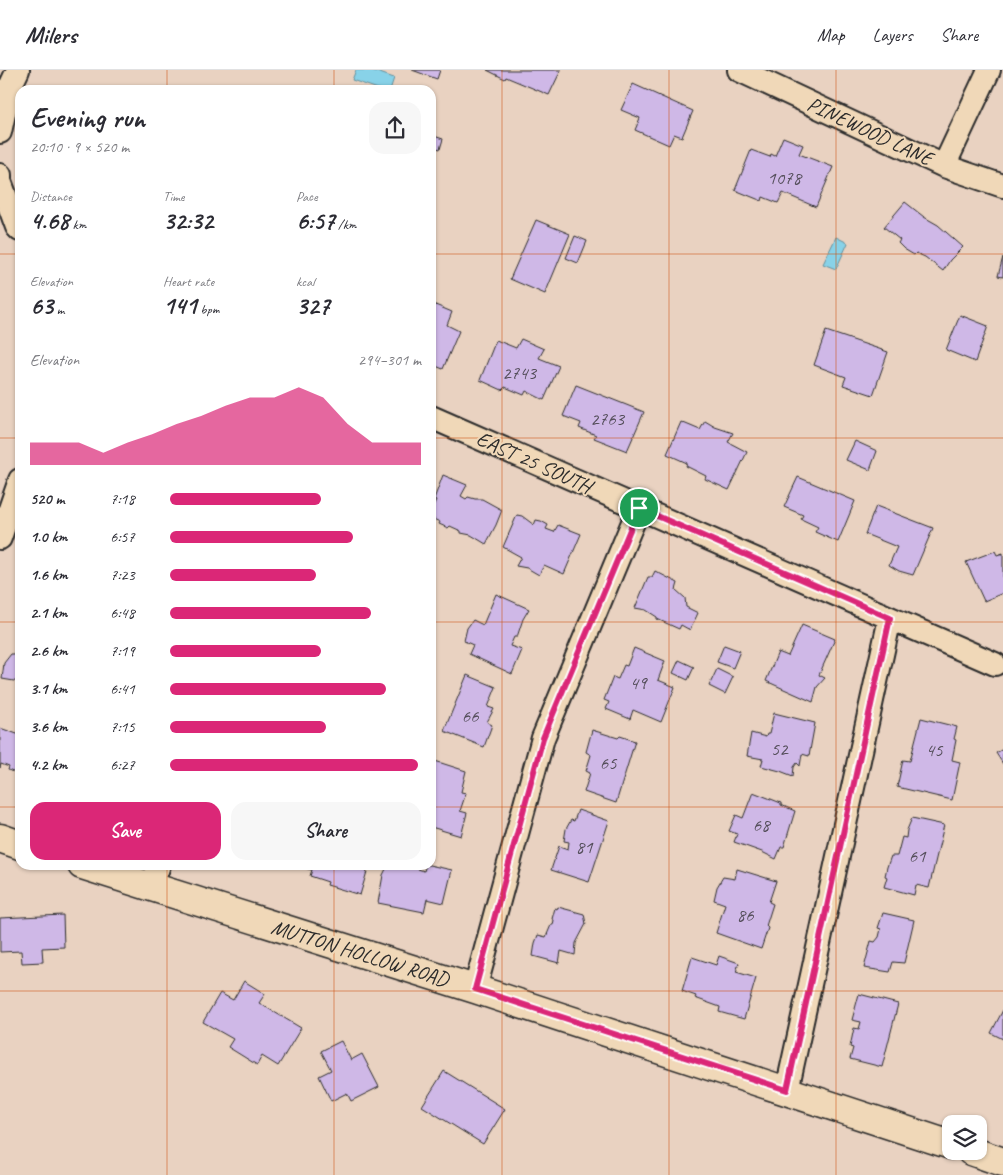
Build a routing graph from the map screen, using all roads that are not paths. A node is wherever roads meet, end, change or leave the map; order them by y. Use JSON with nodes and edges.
{"nodes":[{"id":1,"x":739,"y":70,"type":"edge"},
{"id":2,"x":989,"y":70,"type":"edge"},
{"id":3,"x":14,"y":78,"type":"edge"},
{"id":4,"x":0,"y":132,"type":"edge"},
{"id":5,"x":944,"y":166,"type":"junction"},
{"id":6,"x":0,"y":175,"type":"edge"},
{"id":7,"x":0,"y":181,"type":"edge"},
{"id":8,"x":1003,"y":186,"type":"edge"},
{"id":9,"x":15,"y":222,"type":"edge"},
{"id":10,"x":436,"y":419,"type":"edge"},
{"id":11,"x":15,"y":494,"type":"edge"},
{"id":12,"x":639,"y":508,"type":"junction"},
{"id":13,"x":0,"y":538,"type":"edge"},
{"id":14,"x":890,"y":618,"type":"junction"},
{"id":15,"x":995,"y":664,"type":"dead end"},
{"id":16,"x":0,"y":838,"type":"edge"},
{"id":17,"x":15,"y":843,"type":"edge"},
{"id":18,"x":115,"y":870,"type":"edge"},
{"id":19,"x":155,"y":876,"type":"edge"},
{"id":20,"x":475,"y":989,"type":"junction"},
{"id":21,"x":787,"y":1090,"type":"junction"},
{"id":22,"x":942,"y":1141,"type":"edge"},
{"id":23,"x":987,"y":1156,"type":"edge"},
{"id":24,"x":1003,"y":1162,"type":"edge"}],
"edges":[{"from":1,"to":5,"type":"street","name":"PINEWOOD LANE"},
{"from":2,"to":5,"type":"street"},
{"from":3,"to":4,"type":"street"},
{"from":5,"to":8,"type":"street","name":"PINEWOOD LANE"},
{"from":6,"to":7,"type":"street"},
{"from":7,"to":9,"type":"street"},
{"from":10,"to":12,"type":"street","name":"EAST 25 SOUTH"},
{"from":11,"to":13,"type":"street"},
{"from":12,"to":14,"type":"street","name":"EAST 25 SOUTH"},
{"from":12,"to":20,"type":"street"},
{"from":14,"to":15,"type":"street","name":"EAST 25 SOUTH"},
{"from":14,"to":21,"type":"street"},
{"from":16,"to":17,"type":"street"},
{"from":18,"to":19,"type":"street","name":"MUTTON HOLLOW ROAD"},
{"from":19,"to":20,"type":"street","name":"MUTTON HOLLOW ROAD"},
{"from":20,"to":21,"type":"street","name":"MUTTON HOLLOW ROAD"},
{"from":21,"to":22,"type":"street","name":"MUTTON HOLLOW ROAD"},
{"from":23,"to":24,"type":"street"}]}
